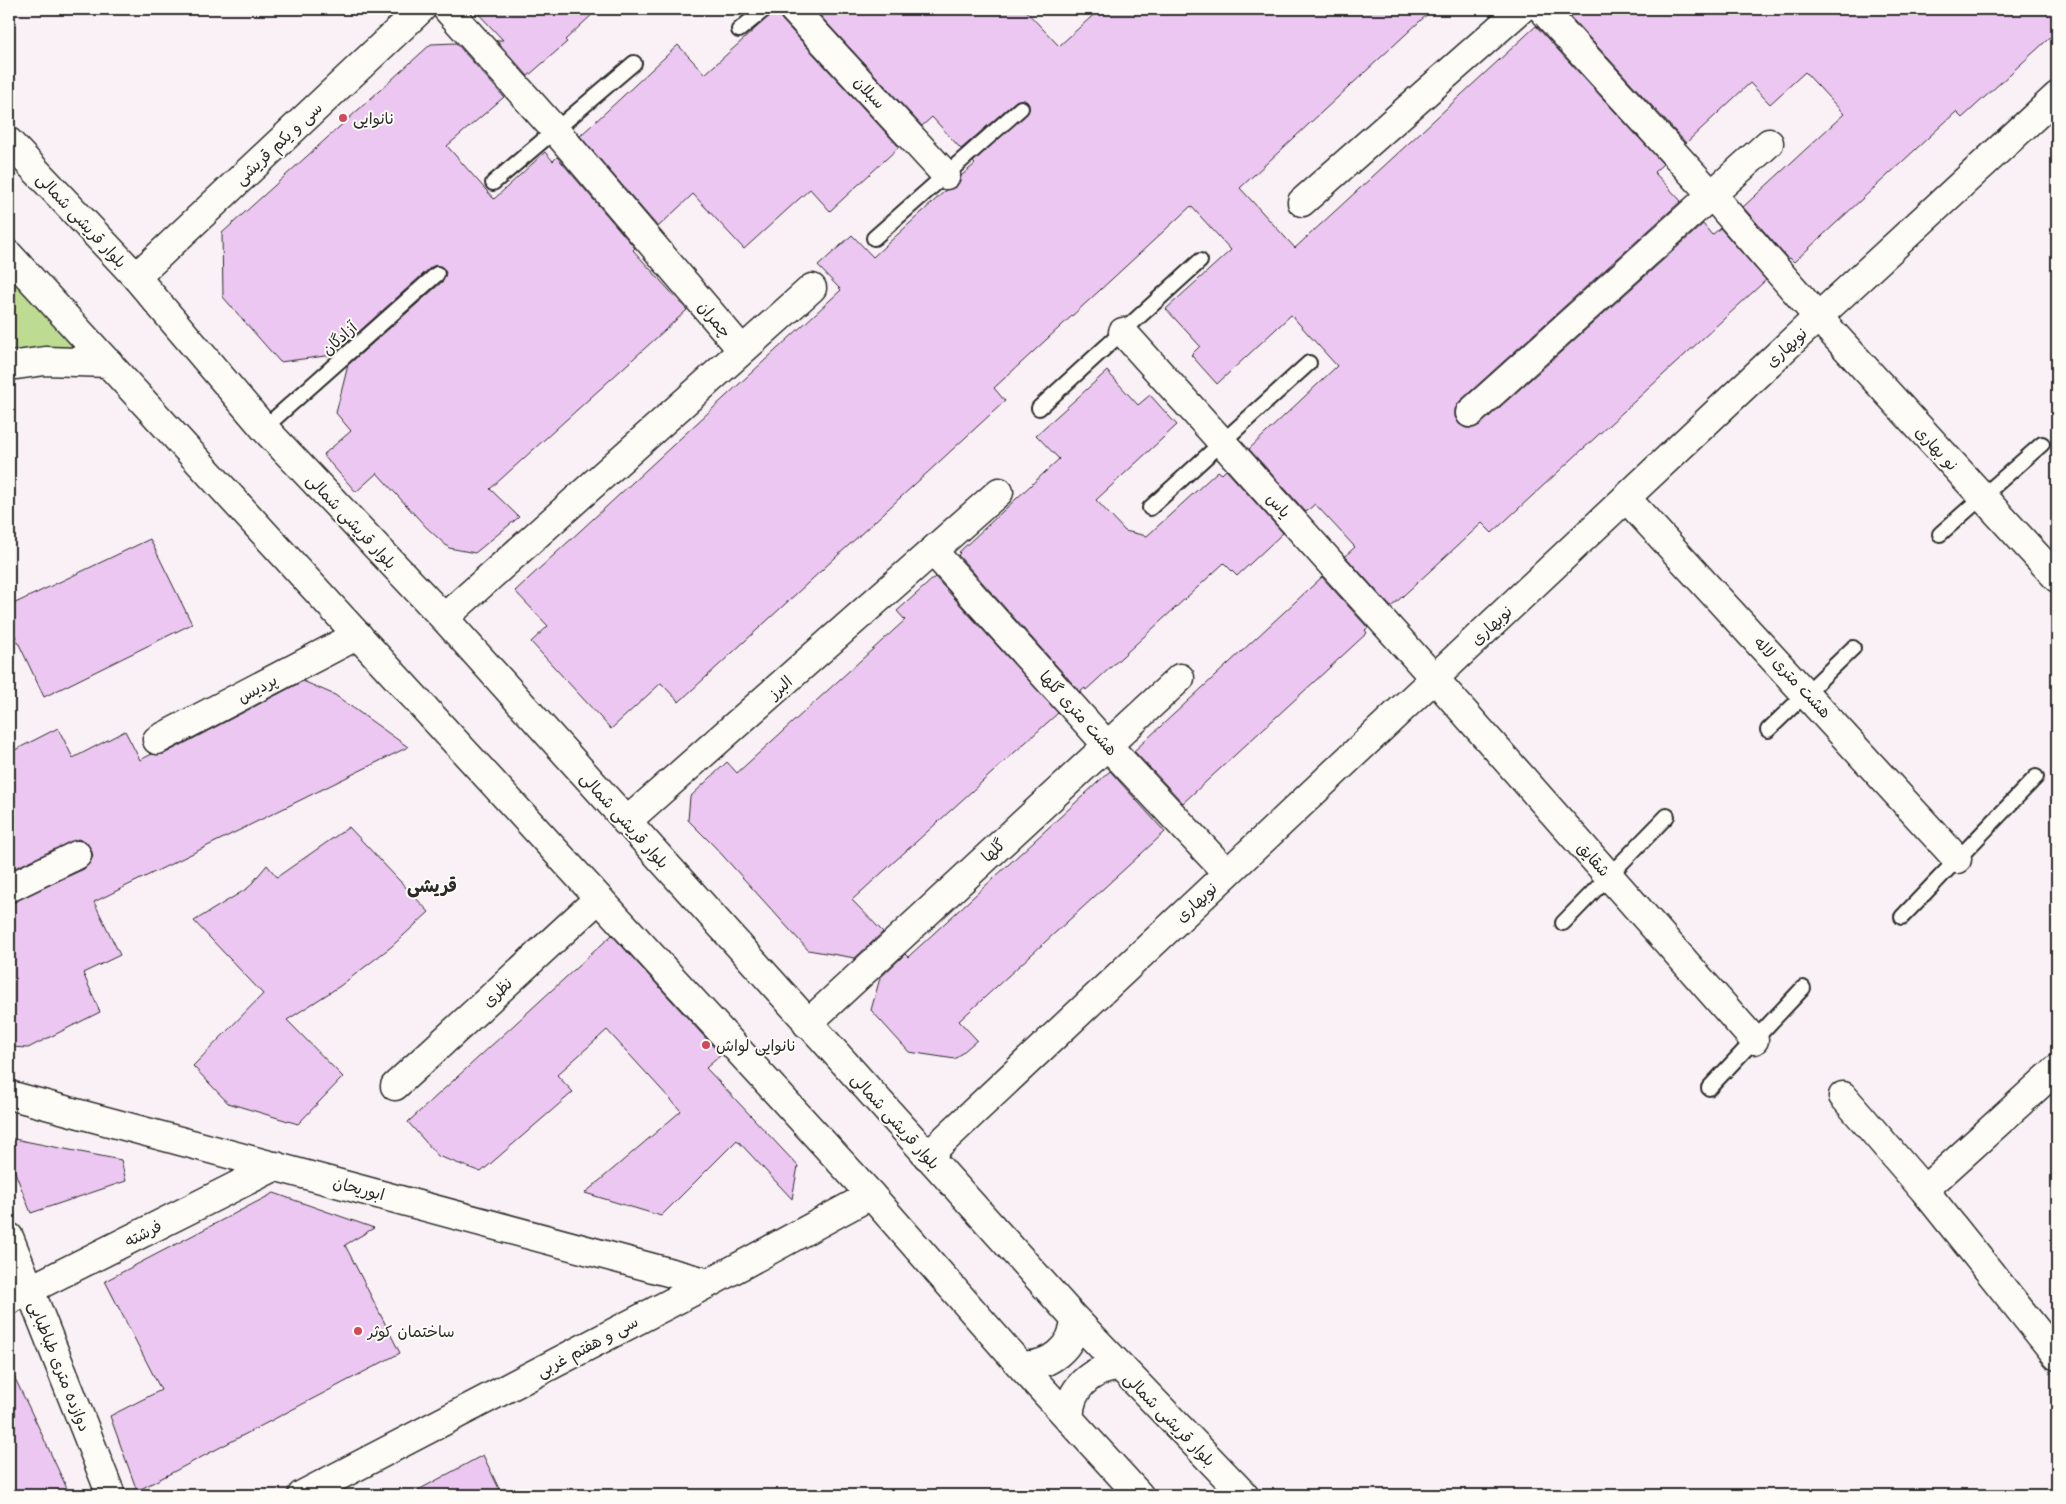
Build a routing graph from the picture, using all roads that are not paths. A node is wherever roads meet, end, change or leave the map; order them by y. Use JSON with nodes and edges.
{"nodes":[{"id":1,"x":421,"y":9,"type":"edge"},
{"id":2,"x":447,"y":9,"type":"edge"},
{"id":3,"x":765,"y":9,"type":"edge"},
{"id":4,"x":793,"y":9,"type":"edge"},
{"id":5,"x":1521,"y":9,"type":"edge"},
{"id":6,"x":1542,"y":9,"type":"edge"},
{"id":7,"x":739,"y":30,"type":"dead end"},
{"id":8,"x":634,"y":63,"type":"dead end"},
{"id":9,"x":2057,"y":96,"type":"edge"},
{"id":10,"x":1021,"y":108,"type":"dead end"},
{"id":11,"x":555,"y":130,"type":"junction"},
{"id":12,"x":9,"y":142,"type":"edge"},
{"id":13,"x":1769,"y":143,"type":"dead end"},
{"id":14,"x":946,"y":175,"type":"junction"},
{"id":15,"x":493,"y":183,"type":"dead end"},
{"id":16,"x":1710,"y":194,"type":"junction"},
{"id":17,"x":1302,"y":202,"type":"dead end"},
{"id":18,"x":874,"y":238,"type":"dead end"},
{"id":19,"x":9,"y":255,"type":"edge"},
{"id":20,"x":1200,"y":261,"type":"dead end"},
{"id":21,"x":437,"y":274,"type":"dead end"},
{"id":22,"x":136,"y":277,"type":"junction"},
{"id":23,"x":812,"y":288,"type":"dead end"},
{"id":24,"x":1818,"y":317,"type":"junction"},
{"id":25,"x":1123,"y":332,"type":"junction"},
{"id":26,"x":742,"y":350,"type":"junction"},
{"id":27,"x":109,"y":363,"type":"junction"},
{"id":28,"x":1309,"y":363,"type":"dead end"},
{"id":29,"x":9,"y":366,"type":"edge"},
{"id":30,"x":1039,"y":408,"type":"dead end"},
{"id":31,"x":1470,"y":413,"type":"dead end"},
{"id":32,"x":264,"y":428,"type":"junction"},
{"id":33,"x":1223,"y":443,"type":"junction"},
{"id":34,"x":2042,"y":444,"type":"dead end"},
{"id":35,"x":999,"y":492,"type":"dead end"},
{"id":36,"x":1981,"y":495,"type":"junction"},
{"id":37,"x":1626,"y":498,"type":"junction"},
{"id":38,"x":1150,"y":508,"type":"dead end"},
{"id":39,"x":1940,"y":534,"type":"dead end"},
{"id":40,"x":933,"y":551,"type":"junction"},
{"id":41,"x":2057,"y":578,"type":"edge"},
{"id":42,"x":444,"y":618,"type":"junction"},
{"id":43,"x":358,"y":635,"type":"junction"},
{"id":44,"x":1854,"y":648,"type":"dead end"},
{"id":45,"x":1180,"y":678,"type":"dead end"},
{"id":46,"x":1434,"y":678,"type":"junction"},
{"id":47,"x":1806,"y":692,"type":"junction"},
{"id":48,"x":1768,"y":730,"type":"dead end"},
{"id":49,"x":157,"y":740,"type":"dead end"},
{"id":50,"x":1106,"y":744,"type":"junction"},
{"id":51,"x":2036,"y":777,"type":"dead end"},
{"id":52,"x":1667,"y":816,"type":"dead end"},
{"id":53,"x":626,"y":822,"type":"junction"},
{"id":54,"x":76,"y":855,"type":"dead end"},
{"id":55,"x":1957,"y":858,"type":"junction"},
{"id":56,"x":1226,"y":873,"type":"junction"},
{"id":57,"x":1610,"y":876,"type":"junction"},
{"id":58,"x":9,"y":888,"type":"edge"},
{"id":59,"x":598,"y":899,"type":"junction"},
{"id":60,"x":1902,"y":916,"type":"dead end"},
{"id":61,"x":1563,"y":923,"type":"dead end"},
{"id":62,"x":1803,"y":988,"type":"dead end"},
{"id":63,"x":807,"y":1024,"type":"junction"},
{"id":64,"x":1754,"y":1040,"type":"junction"},
{"id":65,"x":2057,"y":1069,"type":"edge"},
{"id":66,"x":395,"y":1086,"type":"dead end"},
{"id":67,"x":1709,"y":1088,"type":"dead end"},
{"id":68,"x":9,"y":1095,"type":"edge"},
{"id":69,"x":1843,"y":1096,"type":"dead end"},
{"id":70,"x":927,"y":1156,"type":"junction"},
{"id":71,"x":276,"y":1166,"type":"junction"},
{"id":72,"x":1924,"y":1190,"type":"junction"},
{"id":73,"x":871,"y":1195,"type":"junction"},
{"id":74,"x":9,"y":1237,"type":"edge"},
{"id":75,"x":709,"y":1283,"type":"junction"},
{"id":76,"x":20,"y":1295,"type":"edge"},
{"id":77,"x":1075,"y":1319,"type":"junction"},
{"id":78,"x":2057,"y":1356,"type":"edge"},
{"id":79,"x":1020,"y":1366,"type":"junction"},
{"id":80,"x":1120,"y":1366,"type":"junction"},
{"id":81,"x":1070,"y":1420,"type":"junction"},
{"id":82,"x":111,"y":1495,"type":"edge"},
{"id":83,"x":302,"y":1495,"type":"edge"},
{"id":84,"x":1139,"y":1495,"type":"edge"},
{"id":85,"x":1244,"y":1495,"type":"edge"}],
"edges":[{"from":1,"to":22,"type":"street","name":"سی و یکم قریشی"},
{"from":2,"to":11,"type":"street","name":"چمران"},
{"from":3,"to":7,"type":"lane"},
{"from":4,"to":14,"type":"street","name":"سبلان"},
{"from":5,"to":17,"type":"street"},
{"from":6,"to":16,"type":"street","name":"نو بهاری"},
{"from":8,"to":11,"type":"lane"},
{"from":9,"to":24,"type":"street","name":"نوبهاری"},
{"from":10,"to":14,"type":"lane"},
{"from":11,"to":15,"type":"lane"},
{"from":11,"to":26,"type":"street","name":"چمران"},
{"from":12,"to":22,"type":"street","name":"بلوار قریشی شمالی"},
{"from":13,"to":16,"type":"street"},
{"from":14,"to":18,"type":"lane"},
{"from":16,"to":24,"type":"street","name":"نو بهاری"},
{"from":16,"to":31,"type":"street"},
{"from":19,"to":27,"type":"street"},
{"from":20,"to":25,"type":"lane"},
{"from":21,"to":32,"type":"lane","name":"آزادگان"},
{"from":22,"to":32,"type":"street","name":"بلوار قریشی شمالی"},
{"from":23,"to":26,"type":"street"},
{"from":24,"to":36,"type":"street","name":"نو بهاری"},
{"from":24,"to":37,"type":"street","name":"نوبهاری"},
{"from":25,"to":30,"type":"lane"},
{"from":25,"to":33,"type":"street","name":"یاس"},
{"from":26,"to":42,"type":"street","name":"چمران"},
{"from":27,"to":29,"type":"street"},
{"from":27,"to":43,"type":"street"},
{"from":28,"to":33,"type":"lane"},
{"from":32,"to":42,"type":"street","name":"بلوار قریشی شمالی"},
{"from":33,"to":38,"type":"lane"},
{"from":33,"to":46,"type":"street","name":"یاس"},
{"from":34,"to":36,"type":"lane"},
{"from":35,"to":40,"type":"street","name":"البرز"},
{"from":36,"to":39,"type":"lane"},
{"from":36,"to":41,"type":"street","name":"نو بهاری"},
{"from":37,"to":46,"type":"street","name":"نوبهاری"},
{"from":37,"to":47,"type":"street","name":"هشت متری لاله"},
{"from":40,"to":50,"type":"street","name":"هشت متری گلها"},
{"from":40,"to":53,"type":"street","name":"البرز"},
{"from":42,"to":53,"type":"street","name":"بلوار قریشی شمالی"},
{"from":43,"to":49,"type":"street","name":"پردیس"},
{"from":43,"to":59,"type":"street"},
{"from":44,"to":47,"type":"lane"},
{"from":45,"to":50,"type":"street","name":"گلها"},
{"from":46,"to":56,"type":"street","name":"نوبهاری"},
{"from":46,"to":57,"type":"street","name":"شقایق"},
{"from":47,"to":48,"type":"lane"},
{"from":47,"to":55,"type":"street","name":"هشت متری لاله"},
{"from":50,"to":56,"type":"street","name":"هشت متری گلها"},
{"from":50,"to":63,"type":"street","name":"گلها"},
{"from":51,"to":55,"type":"lane"},
{"from":52,"to":57,"type":"lane"},
{"from":53,"to":63,"type":"street","name":"بلوار قریشی شمالی"},
{"from":54,"to":58,"type":"street"},
{"from":55,"to":60,"type":"lane"},
{"from":56,"to":70,"type":"street","name":"نوبهاری"},
{"from":57,"to":61,"type":"lane"},
{"from":57,"to":64,"type":"street","name":"شقایق"},
{"from":59,"to":66,"type":"street","name":"نظری"},
{"from":59,"to":73,"type":"street"},
{"from":62,"to":64,"type":"lane"},
{"from":63,"to":70,"type":"street","name":"بلوار قریشی شمالی"},
{"from":64,"to":67,"type":"lane"},
{"from":65,"to":72,"type":"street"},
{"from":68,"to":71,"type":"street","name":"ابوریحان"},
{"from":69,"to":72,"type":"street"},
{"from":70,"to":77,"type":"street","name":"بلوار قریشی شمالی"},
{"from":71,"to":75,"type":"street","name":"ابوریحان"},
{"from":71,"to":76,"type":"street","name":"فرشته"},
{"from":72,"to":78,"type":"street"},
{"from":73,"to":75,"type":"street","name":"سی و هفتم غربی"},
{"from":73,"to":79,"type":"street"},
{"from":74,"to":76,"type":"street","name":"دوازده متری طباطبایی"},
{"from":75,"to":83,"type":"street","name":"سی و هفتم غربی"},
{"from":76,"to":82,"type":"street","name":"دوازده متری طباطبایی"},
{"from":77,"to":79,"type":"street"},
{"from":77,"to":80,"type":"street","name":"بلوار قریشی شمالی"},
{"from":79,"to":81,"type":"street"},
{"from":80,"to":81,"type":"street"},
{"from":80,"to":85,"type":"street","name":"بلوار قریشی شمالی"},
{"from":81,"to":84,"type":"street"}]}
